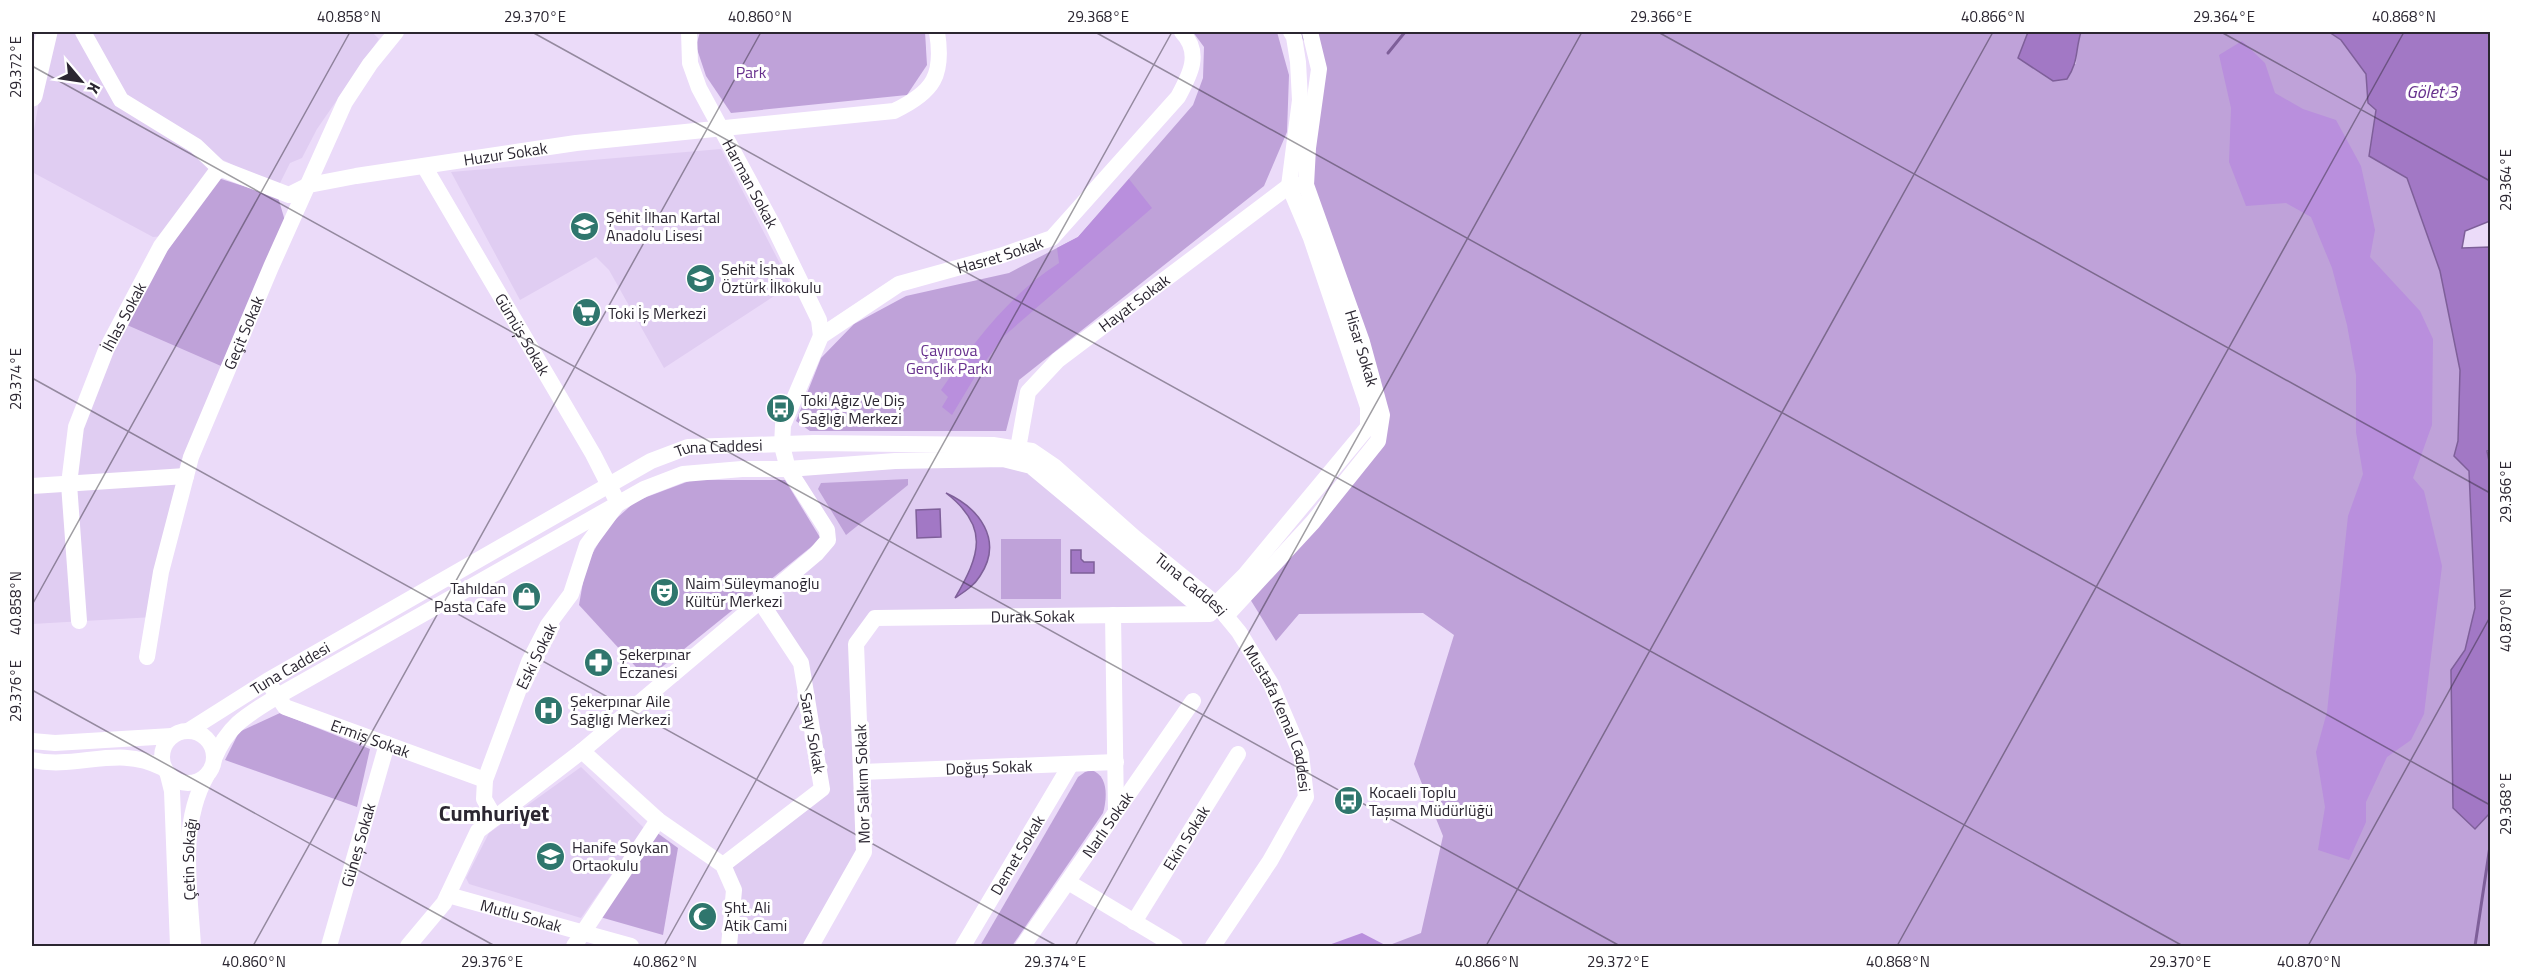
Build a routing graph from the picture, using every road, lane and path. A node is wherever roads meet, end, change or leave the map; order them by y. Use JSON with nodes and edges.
{"nodes":[{"id":1,"x":47,"y":32,"type":"edge"},
{"id":2,"x":83,"y":32,"type":"edge"},
{"id":3,"x":689,"y":32,"type":"edge"},
{"id":4,"x":937,"y":32,"type":"edge"},
{"id":5,"x":1182,"y":32,"type":"edge"},
{"id":6,"x":1291,"y":32,"type":"edge"},
{"id":7,"x":1310,"y":32,"type":"edge"},
{"id":8,"x":389,"y":34,"type":"edge"},
{"id":9,"x":32,"y":96,"type":"edge"},
{"id":10,"x":722,"y":129,"type":"junction"},
{"id":11,"x":424,"y":166,"type":"junction"},
{"id":12,"x":219,"y":168,"type":"junction"},
{"id":13,"x":309,"y":185,"type":"junction"},
{"id":14,"x":1297,"y":185,"type":"junction"},
{"id":15,"x":821,"y":336,"type":"junction"},
{"id":16,"x":782,"y":446,"type":"junction"},
{"id":17,"x":1017,"y":456,"type":"junction"},
{"id":18,"x":788,"y":469,"type":"junction"},
{"id":19,"x":186,"y":476,"type":"junction"},
{"id":20,"x":69,"y":484,"type":"junction"},
{"id":21,"x":609,"y":485,"type":"junction"},
{"id":22,"x":32,"y":486,"type":"edge"},
{"id":23,"x":618,"y":503,"type":"junction"},
{"id":24,"x":760,"y":601,"type":"junction"},
{"id":25,"x":1216,"y":611,"type":"junction"},
{"id":26,"x":1113,"y":615,"type":"junction"},
{"id":27,"x":79,"y":621,"type":"dead end"},
{"id":28,"x":856,"y":644,"type":"joint"},
{"id":29,"x":147,"y":657,"type":"dead end"},
{"id":30,"x":267,"y":681,"type":"junction"},
{"id":31,"x":278,"y":696,"type":"junction"},
{"id":32,"x":1193,"y":701,"type":"dead end"},
{"id":33,"x":32,"y":734,"type":"edge"},
{"id":34,"x":180,"y":734,"type":"junction"},
{"id":35,"x":32,"y":741,"type":"edge"},
{"id":36,"x":67,"y":742,"type":"junction"},
{"id":37,"x":387,"y":744,"type":"junction"},
{"id":38,"x":582,"y":751,"type":"junction"},
{"id":39,"x":1238,"y":753,"type":"dead end"},
{"id":40,"x":37,"y":762,"type":"edge"},
{"id":41,"x":1116,"y":762,"type":"junction"},
{"id":42,"x":1071,"y":764,"type":"junction"},
{"id":43,"x":210,"y":767,"type":"junction"},
{"id":44,"x":166,"y":772,"type":"junction"},
{"id":45,"x":861,"y":772,"type":"junction"},
{"id":46,"x":485,"y":780,"type":"junction"},
{"id":47,"x":1116,"y":811,"type":"junction"},
{"id":48,"x":495,"y":818,"type":"junction"},
{"id":49,"x":658,"y":820,"type":"junction"},
{"id":50,"x":723,"y":865,"type":"junction"},
{"id":51,"x":1068,"y":882,"type":"junction"},
{"id":52,"x":448,"y":895,"type":"junction"},
{"id":53,"x":1134,"y":922,"type":"junction"},
{"id":54,"x":578,"y":940,"type":"edge"},
{"id":55,"x":178,"y":946,"type":"edge"},
{"id":56,"x":193,"y":946,"type":"edge"},
{"id":57,"x":329,"y":946,"type":"edge"},
{"id":58,"x":408,"y":946,"type":"edge"},
{"id":59,"x":631,"y":946,"type":"edge"},
{"id":60,"x":729,"y":946,"type":"edge"},
{"id":61,"x":811,"y":946,"type":"edge"},
{"id":62,"x":963,"y":946,"type":"edge"},
{"id":63,"x":1023,"y":946,"type":"edge"},
{"id":64,"x":1174,"y":946,"type":"edge"},
{"id":65,"x":1213,"y":946,"type":"edge"}],
"edges":[{"from":1,"to":9,"type":"main road"},
{"from":2,"to":12,"type":"street","name":"Huzur Sokak"},
{"from":3,"to":10,"type":"street","name":"Harman Sokak"},
{"from":4,"to":10,"type":"street","name":"Huzur Sokak"},
{"from":5,"to":15,"type":"street","name":"Hasret Sokak"},
{"from":6,"to":14,"type":"street","name":"Hisar Sokak"},
{"from":7,"to":14,"type":"street","name":"Hisar Sokak"},
{"from":8,"to":13,"type":"street","name":"Geçit Sokak"},
{"from":10,"to":11,"type":"street","name":"Huzur Sokak"},
{"from":10,"to":15,"type":"street","name":"Harman Sokak"},
{"from":11,"to":13,"type":"street","name":"Huzur Sokak"},
{"from":11,"to":21,"type":"street","name":"Gümüş Sokak"},
{"from":12,"to":13,"type":"street","name":"Huzur Sokak"},
{"from":12,"to":20,"type":"street","name":"İhlas Sokak"},
{"from":13,"to":19,"type":"street","name":"Geçit Sokak"},
{"from":14,"to":17,"type":"street","name":"Hayat Sokak"},
{"from":14,"to":25,"type":"street","name":"Hisar Sokak"},
{"from":15,"to":16,"type":"street"},
{"from":16,"to":17,"type":"street","name":"Tuna Caddesi"},
{"from":16,"to":18,"type":"street"},
{"from":16,"to":21,"type":"street","name":"Tuna Caddesi"},
{"from":17,"to":18,"type":"street","name":"Tuna Caddesi"},
{"from":17,"to":25,"type":"street","name":"Tuna Caddesi"},
{"from":18,"to":23,"type":"street","name":"Tuna Caddesi"},
{"from":18,"to":24,"type":"street"},
{"from":19,"to":20,"type":"street"},
{"from":19,"to":29,"type":"street","name":"Geçit Sokak"},
{"from":20,"to":22,"type":"street"},
{"from":20,"to":27,"type":"street","name":"İhlas Sokak"},
{"from":21,"to":23,"type":"street","name":"Gümüş Sokak"},
{"from":21,"to":30,"type":"street","name":"Tuna Caddesi"},
{"from":23,"to":31,"type":"street","name":"Tuna Caddesi"},
{"from":23,"to":46,"type":"street","name":"Eski Sokak"},
{"from":24,"to":38,"type":"street"},
{"from":24,"to":50,"type":"street","name":"Saray Sokak"},
{"from":25,"to":26,"type":"street","name":"Durak Sokak"},
{"from":25,"to":65,"type":"street","name":"Mustafa Kemal Caddesi"},
{"from":26,"to":28,"type":"street","name":"Durak Sokak"},
{"from":26,"to":41,"type":"street"},
{"from":28,"to":45,"type":"street","name":"Mor Salkım Sokak"},
{"from":30,"to":31,"type":"street","name":"Ermiş Sokak"},
{"from":30,"to":34,"type":"street","name":"Tuna Caddesi"},
{"from":31,"to":37,"type":"street","name":"Ermiş Sokak"},
{"from":31,"to":43,"type":"street","name":"Tuna Caddesi"},
{"from":32,"to":47,"type":"street","name":"Narlı Sokak"},
{"from":33,"to":36,"type":"street"},
{"from":34,"to":36,"type":"street"},
{"from":34,"to":43,"type":"street"},
{"from":34,"to":44,"type":"street"},
{"from":35,"to":36,"type":"street"},
{"from":37,"to":46,"type":"street","name":"Ermiş Sokak"},
{"from":37,"to":57,"type":"street","name":"Güneş Sokak"},
{"from":38,"to":48,"type":"street"},
{"from":38,"to":49,"type":"street"},
{"from":39,"to":53,"type":"street","name":"Ekin Sokak"},
{"from":40,"to":44,"type":"street"},
{"from":41,"to":42,"type":"street","name":"Doğuş Sokak"},
{"from":41,"to":47,"type":"street"},
{"from":42,"to":45,"type":"street","name":"Doğuş Sokak"},
{"from":42,"to":62,"type":"street","name":"Demet Sokak"},
{"from":43,"to":44,"type":"street"},
{"from":43,"to":56,"type":"street","name":"Çetin Sokağı"},
{"from":44,"to":55,"type":"street"},
{"from":45,"to":61,"type":"street","name":"Mor Salkım Sokak"},
{"from":46,"to":48,"type":"street","name":"Eski Sokak"},
{"from":47,"to":51,"type":"street","name":"Narlı Sokak"},
{"from":48,"to":52,"type":"street"},
{"from":49,"to":50,"type":"street"},
{"from":49,"to":54,"type":"street"},
{"from":50,"to":60,"type":"street"},
{"from":51,"to":53,"type":"street"},
{"from":51,"to":63,"type":"street","name":"Narlı Sokak"},
{"from":52,"to":54,"type":"street","name":"Mutlu Sokak"},
{"from":52,"to":58,"type":"street"},
{"from":53,"to":64,"type":"street"},
{"from":54,"to":59,"type":"street","name":"Mutlu Sokak"}]}
